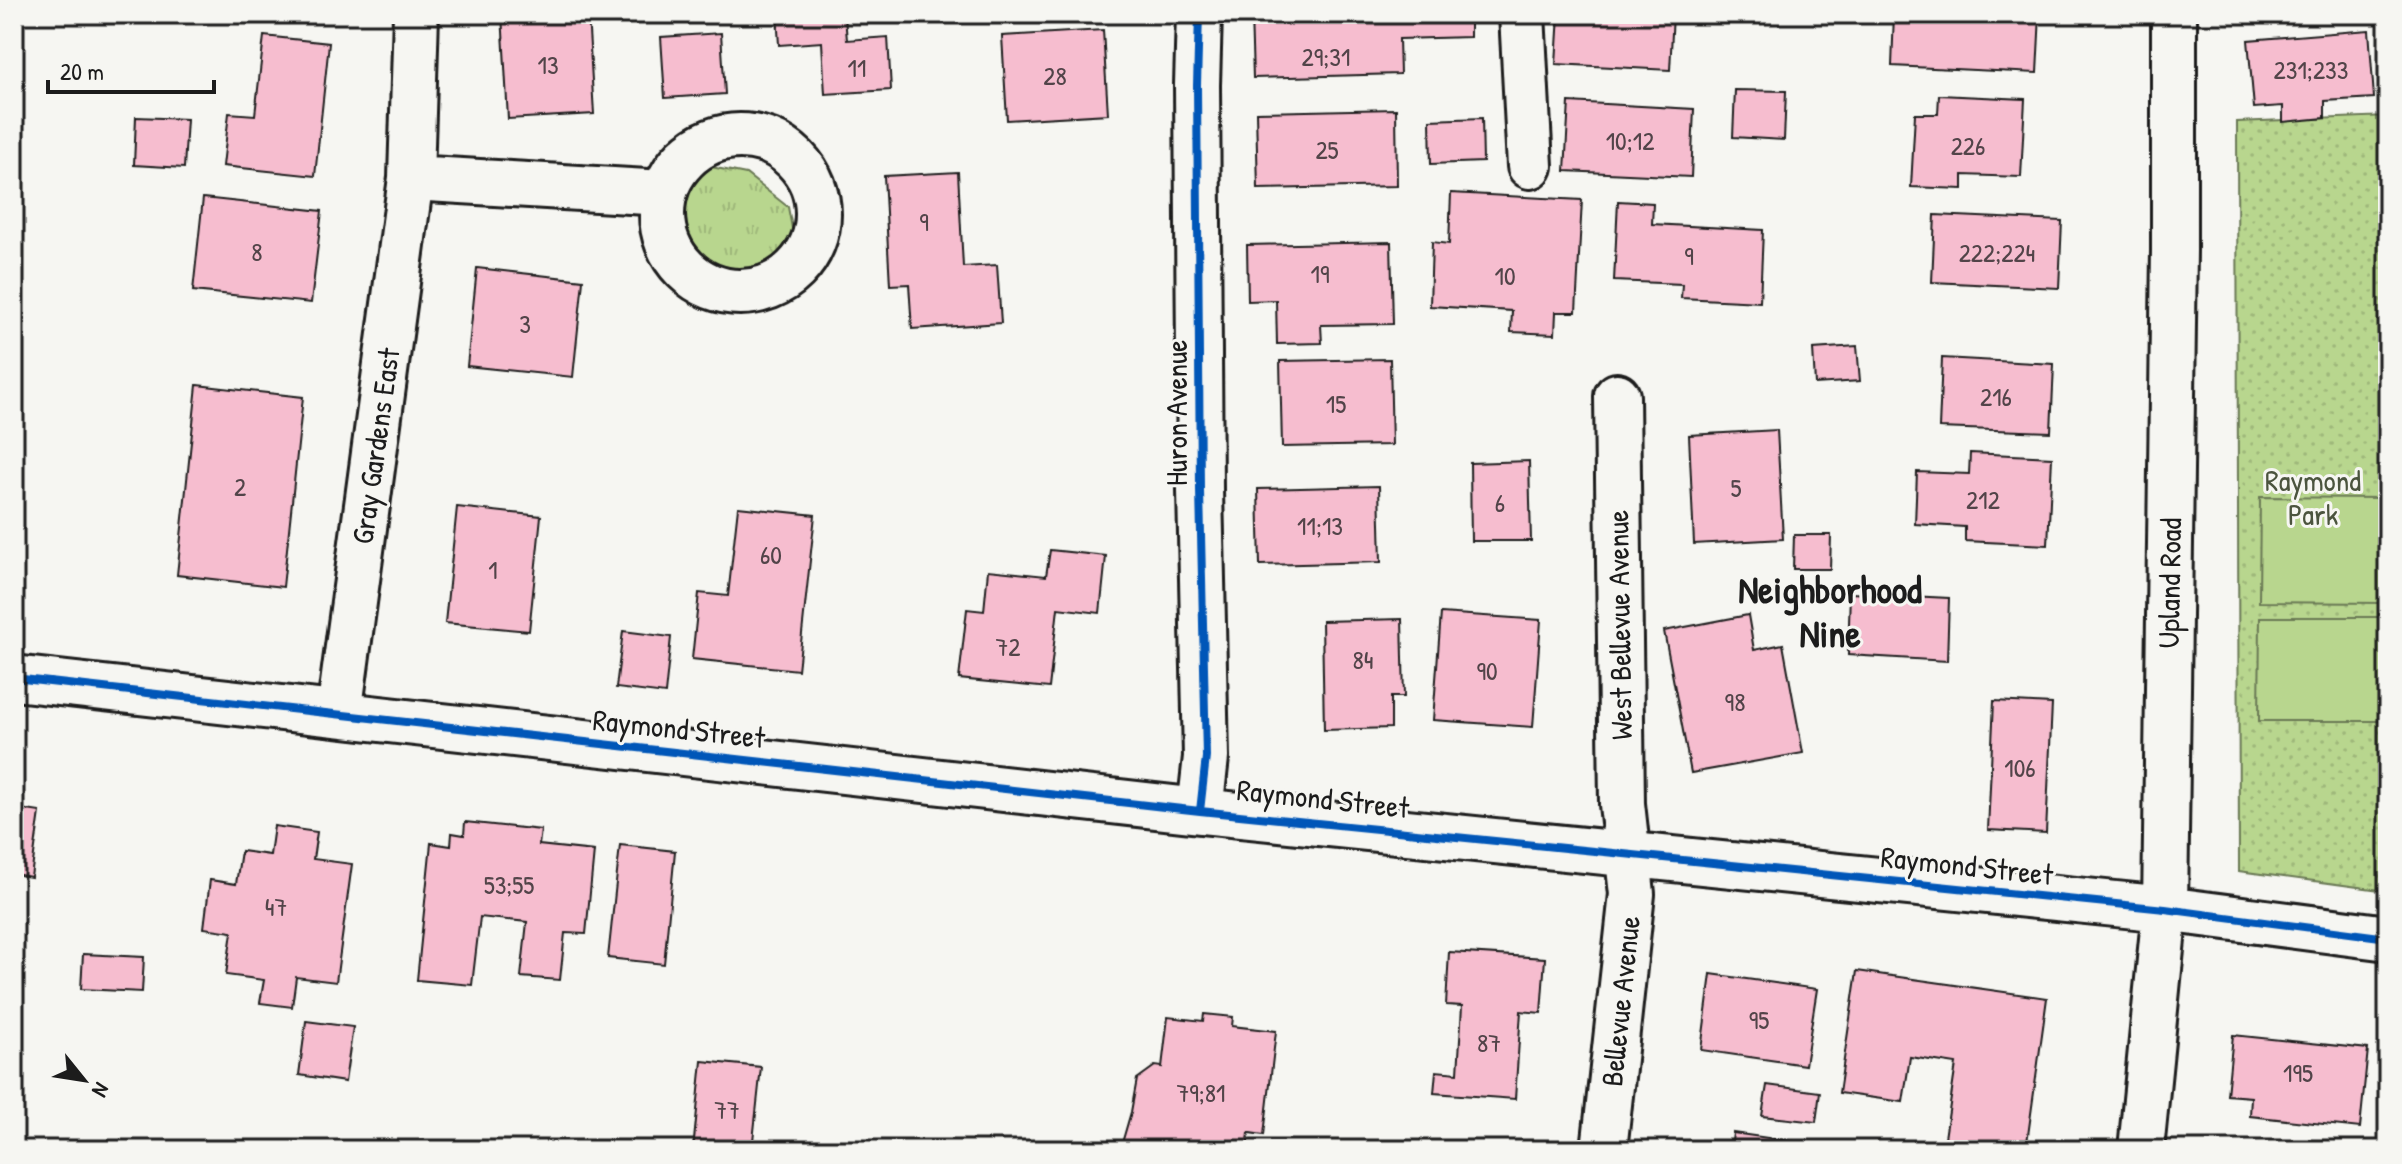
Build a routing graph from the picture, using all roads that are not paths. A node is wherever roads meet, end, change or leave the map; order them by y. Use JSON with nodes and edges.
{"nodes":[{"id":1,"x":416,"y":14,"type":"edge"},
{"id":2,"x":1199,"y":14,"type":"edge"},
{"id":3,"x":1522,"y":14,"type":"edge"},
{"id":4,"x":2174,"y":14,"type":"edge"},
{"id":5,"x":1530,"y":166,"type":"dead end"},
{"id":6,"x":411,"y":178,"type":"junction"},
{"id":7,"x":664,"y":193,"type":"dead end"},
{"id":8,"x":1617,"y":396,"type":"dead end"},
{"id":9,"x":14,"y":678,"type":"edge"},
{"id":10,"x":339,"y":714,"type":"junction"},
{"id":11,"x":1200,"y":811,"type":"junction"},
{"id":12,"x":1627,"y":853,"type":"junction"},
{"id":13,"x":2165,"y":909,"type":"junction"},
{"id":14,"x":2388,"y":938,"type":"edge"},
{"id":15,"x":1604,"y":1150,"type":"edge"},
{"id":16,"x":2141,"y":1150,"type":"edge"}],
"edges":[{"from":1,"to":6,"type":"street","name":"Gray Gardens East"},
{"from":2,"to":11,"type":"street","name":"Huron Avenue"},
{"from":3,"to":5,"type":"street"},
{"from":4,"to":13,"type":"street","name":"Upland Road"},
{"from":6,"to":7,"type":"street"},
{"from":6,"to":10,"type":"street","name":"Gray Gardens East"},
{"from":8,"to":12,"type":"street","name":"West Bellevue Avenue"},
{"from":9,"to":10,"type":"street","name":"Raymond Street"},
{"from":10,"to":11,"type":"street","name":"Raymond Street"},
{"from":11,"to":12,"type":"street","name":"Raymond Street"},
{"from":12,"to":13,"type":"street","name":"Raymond Street"},
{"from":12,"to":15,"type":"street","name":"Bellevue Avenue"},
{"from":13,"to":14,"type":"street","name":"Raymond Street"},
{"from":13,"to":16,"type":"street","name":"Upland Road"}]}
